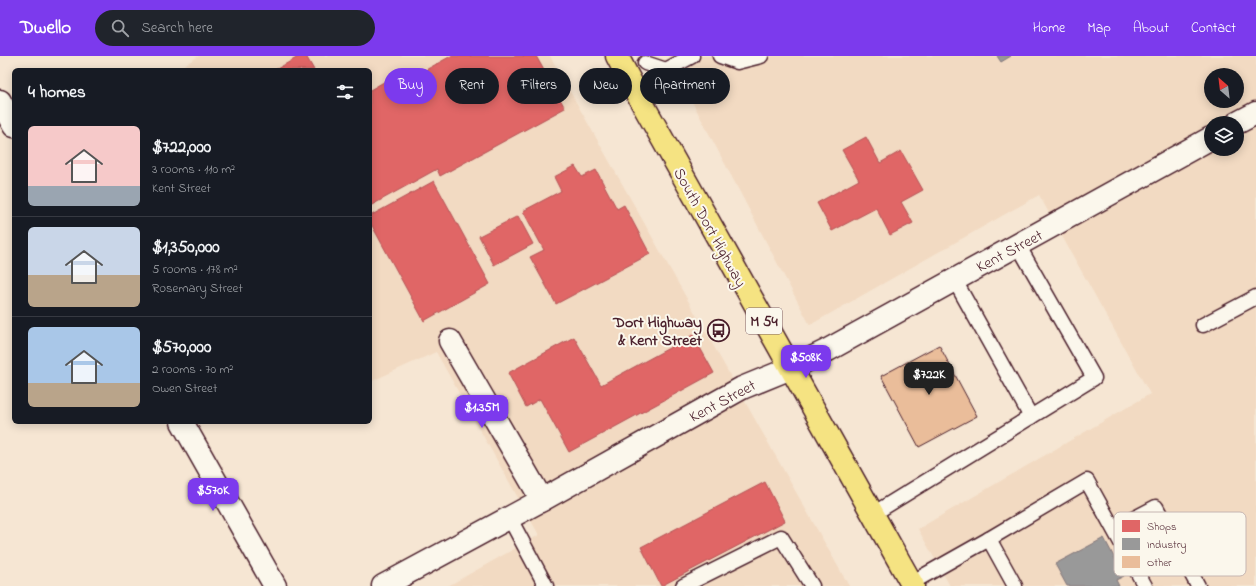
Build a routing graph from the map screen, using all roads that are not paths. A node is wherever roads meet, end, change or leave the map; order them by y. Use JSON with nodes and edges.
{"nodes":[{"id":1,"x":692,"y":56,"type":"edge"},
{"id":2,"x":720,"y":56,"type":"edge"},
{"id":3,"x":761,"y":56,"type":"edge"},
{"id":4,"x":634,"y":62,"type":"edge"},
{"id":5,"x":0,"y":101,"type":"edge"},
{"id":6,"x":1256,"y":112,"type":"edge"},
{"id":7,"x":1244,"y":119,"type":"edge"},
{"id":8,"x":12,"y":122,"type":"edge"},
{"id":9,"x":1204,"y":142,"type":"edge"},
{"id":10,"x":1018,"y":245,"type":"junction"},
{"id":11,"x":954,"y":279,"type":"junction"},
{"id":12,"x":1256,"y":297,"type":"edge"},
{"id":13,"x":1203,"y":325,"type":"dead end"},
{"id":14,"x":450,"y":341,"type":"dead end"},
{"id":15,"x":790,"y":368,"type":"junction"},
{"id":16,"x":1031,"y":417,"type":"junction"},
{"id":17,"x":183,"y":424,"type":"edge"},
{"id":18,"x":542,"y":500,"type":"junction"},
{"id":19,"x":1147,"y":512,"type":"edge"},
{"id":20,"x":1159,"y":512,"type":"edge"},
{"id":21,"x":872,"y":514,"type":"junction"},
{"id":22,"x":510,"y":517,"type":"junction"},
{"id":23,"x":1114,"y":530,"type":"edge"},
{"id":24,"x":989,"y":540,"type":"junction"},
{"id":25,"x":1139,"y":576,"type":"edge"},
{"id":26,"x":1193,"y":576,"type":"edge"},
{"id":27,"x":912,"y":584,"type":"edge"},
{"id":28,"x":274,"y":586,"type":"edge"},
{"id":29,"x":383,"y":586,"type":"edge"},
{"id":30,"x":546,"y":586,"type":"edge"},
{"id":31,"x":683,"y":586,"type":"edge"},
{"id":32,"x":812,"y":586,"type":"edge"},
{"id":33,"x":1015,"y":586,"type":"edge"},
{"id":34,"x":1145,"y":586,"type":"edge"},
{"id":35,"x":1198,"y":586,"type":"edge"}],
"edges":[{"from":1,"to":4,"type":"lane"},
{"from":2,"to":3,"type":"lane"},
{"from":4,"to":15,"type":"main road","name":"South Dort Highway","number":"M 54"},
{"from":5,"to":8,"type":"street"},
{"from":6,"to":7,"type":"street"},
{"from":9,"to":10,"type":"street","name":"Kent Street"},
{"from":10,"to":11,"type":"street","name":"Kent Street"},
{"from":10,"to":16,"type":"lane"},
{"from":11,"to":15,"type":"street","name":"Kent Street"},
{"from":11,"to":16,"type":"lane"},
{"from":12,"to":13,"type":"lane"},
{"from":14,"to":18,"type":"street"},
{"from":15,"to":18,"type":"street","name":"Kent Street"},
{"from":15,"to":21,"type":"main road","name":"South Dort Highway","number":"M 54"},
{"from":16,"to":21,"type":"lane"},
{"from":17,"to":28,"type":"street"},
{"from":18,"to":22,"type":"street","name":"Kent Street"},
{"from":19,"to":20,"type":"lane"},
{"from":21,"to":27,"type":"main road","name":"South Dort Highway","number":"M 54"},
{"from":22,"to":29,"type":"street","name":"Kent Street"},
{"from":22,"to":30,"type":"lane"},
{"from":23,"to":24,"type":"lane"},
{"from":24,"to":27,"type":"lane"},
{"from":24,"to":33,"type":"lane"},
{"from":25,"to":34,"type":"lane"},
{"from":26,"to":35,"type":"lane"},
{"from":31,"to":32,"type":"lane"}]}
